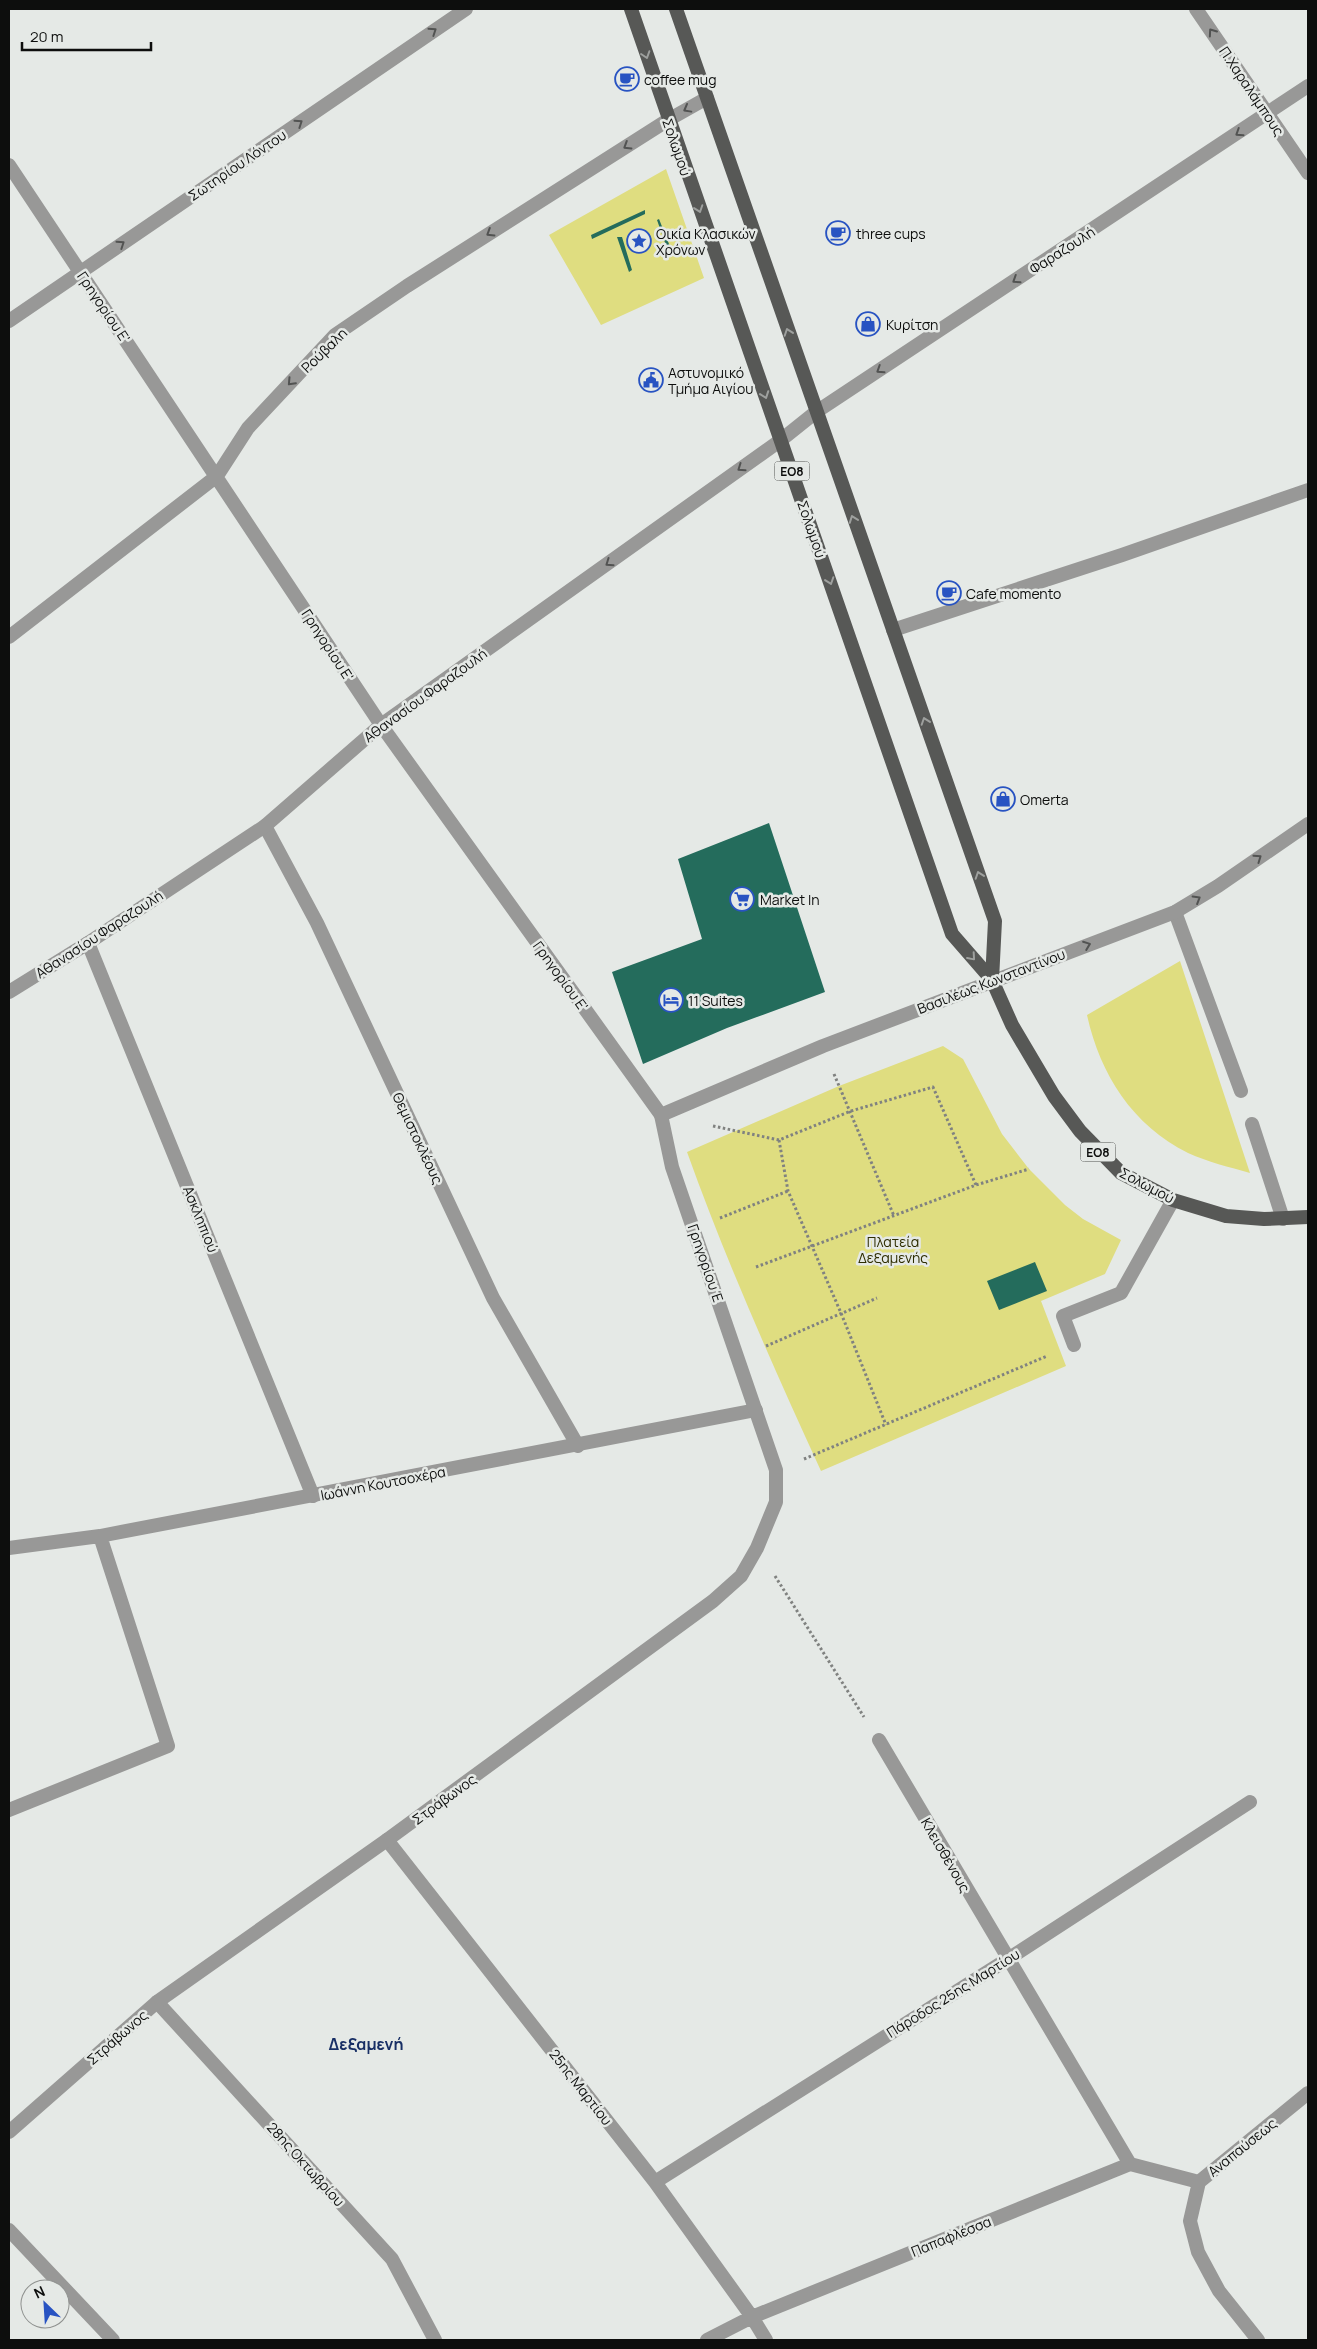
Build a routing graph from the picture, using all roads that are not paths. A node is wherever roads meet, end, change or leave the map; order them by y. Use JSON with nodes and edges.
{"nodes":[{"id":1,"x":466,"y":9,"type":"edge"},
{"id":2,"x":631,"y":9,"type":"edge"},
{"id":3,"x":676,"y":9,"type":"edge"},
{"id":4,"x":1196,"y":9,"type":"edge"},
{"id":5,"x":1308,"y":86,"type":"edge"},
{"id":6,"x":707,"y":98,"type":"junction"},
{"id":7,"x":1268,"y":114,"type":"junction"},
{"id":8,"x":668,"y":120,"type":"junction"},
{"id":9,"x":9,"y":165,"type":"edge"},
{"id":10,"x":1308,"y":173,"type":"edge"},
{"id":11,"x":81,"y":271,"type":"junction"},
{"id":12,"x":9,"y":321,"type":"edge"},
{"id":13,"x":816,"y":412,"type":"junction"},
{"id":14,"x":781,"y":440,"type":"junction"},
{"id":15,"x":217,"y":476,"type":"junction"},
{"id":16,"x":1308,"y":490,"type":"edge"},
{"id":17,"x":893,"y":630,"type":"junction"},
{"id":18,"x":9,"y":637,"type":"edge"},
{"id":19,"x":381,"y":725,"type":"junction"},
{"id":20,"x":1308,"y":824,"type":"edge"},
{"id":21,"x":265,"y":826,"type":"junction"},
{"id":22,"x":1175,"y":912,"type":"junction"},
{"id":23,"x":88,"y":943,"type":"junction"},
{"id":24,"x":992,"y":980,"type":"junction"},
{"id":25,"x":9,"y":992,"type":"edge"},
{"id":26,"x":1241,"y":1091,"type":"dead end"},
{"id":27,"x":661,"y":1115,"type":"junction"},
{"id":28,"x":1252,"y":1124,"type":"dead end"},
{"id":29,"x":1173,"y":1200,"type":"junction"},
{"id":30,"x":1308,"y":1217,"type":"edge"},
{"id":31,"x":1283,"y":1219,"type":"junction"},
{"id":32,"x":1074,"y":1345,"type":"dead end"},
{"id":33,"x":756,"y":1410,"type":"junction"},
{"id":34,"x":578,"y":1446,"type":"junction"},
{"id":35,"x":313,"y":1496,"type":"junction"},
{"id":36,"x":100,"y":1536,"type":"junction"},
{"id":37,"x":9,"y":1548,"type":"edge"},
{"id":38,"x":879,"y":1740,"type":"road end"},
{"id":39,"x":1250,"y":1802,"type":"dead end"},
{"id":40,"x":9,"y":1810,"type":"edge"},
{"id":41,"x":387,"y":1840,"type":"junction"},
{"id":42,"x":1008,"y":1959,"type":"junction"},
{"id":43,"x":157,"y":2002,"type":"junction"},
{"id":44,"x":1308,"y":2093,"type":"edge"},
{"id":45,"x":9,"y":2132,"type":"edge"},
{"id":46,"x":1130,"y":2164,"type":"junction"},
{"id":47,"x":655,"y":2182,"type":"junction"},
{"id":48,"x":1200,"y":2182,"type":"junction"},
{"id":49,"x":9,"y":2230,"type":"edge"},
{"id":50,"x":752,"y":2317,"type":"junction"},
{"id":51,"x":113,"y":2340,"type":"edge"},
{"id":52,"x":435,"y":2340,"type":"edge"},
{"id":53,"x":707,"y":2340,"type":"edge"},
{"id":54,"x":766,"y":2340,"type":"edge"},
{"id":55,"x":1258,"y":2340,"type":"edge"}],
"edges":[{"from":11,"to":1,"type":"street","name":"Σωτηρίου Λόντου","one_way":true},
{"from":2,"to":8,"type":"main road","name":"Σολωμού","number":"ΕΟ8","one_way":true},
{"from":3,"to":6,"type":"main road","name":"Σολωμού","number":"ΕΟ8"},
{"from":7,"to":4,"type":"street","name":"Π.Χαραλάμπους","one_way":true},
{"from":5,"to":7,"type":"street","name":"Φαραζουλή"},
{"from":6,"to":8,"type":"street","name":"Ρούβαλη","one_way":true},
{"from":13,"to":6,"type":"main road","name":"Σολωμού","number":"ΕΟ8","one_way":true},
{"from":7,"to":10,"type":"street","name":"Π.Χαραλάμπους"},
{"from":7,"to":13,"type":"street","name":"Φαραζουλή","one_way":true},
{"from":8,"to":14,"type":"main road","name":"Σολωμού","number":"ΕΟ8","one_way":true},
{"from":8,"to":15,"type":"street","name":"Ρούβαλη","one_way":true},
{"from":9,"to":11,"type":"street","name":"Γρηγορίου Ε'"},
{"from":11,"to":12,"type":"street","name":"Σωτηρίου Λόντου"},
{"from":11,"to":15,"type":"street","name":"Γρηγορίου Ε'"},
{"from":13,"to":14,"type":"street","name":"Αθανασίου Φαραζουλή"},
{"from":17,"to":13,"type":"main road","name":"Σολωμού","number":"ΕΟ8","one_way":true},
{"from":14,"to":19,"type":"street","name":"Αθανασίου Φαραζουλή","one_way":true},
{"from":14,"to":24,"type":"main road","name":"Σολωμού","number":"ΕΟ8","one_way":true},
{"from":15,"to":18,"type":"street","name":"Ρούβαλη"},
{"from":15,"to":19,"type":"street","name":"Γρηγορίου Ε'"},
{"from":16,"to":17,"type":"street"},
{"from":24,"to":17,"type":"main road","name":"Σολωμού","number":"ΕΟ8","one_way":true},
{"from":19,"to":21,"type":"street","name":"Αθανασίου Φαραζουλή"},
{"from":19,"to":27,"type":"street","name":"Γρηγορίου Ε'"},
{"from":22,"to":20,"type":"street","name":"Βασιλέως Κωνσταντίνου","one_way":true},
{"from":21,"to":23,"type":"street","name":"Αθανασίου Φαραζουλή"},
{"from":21,"to":34,"type":"street","name":"Θεμιστοκλέους"},
{"from":24,"to":22,"type":"street","name":"Βασιλέως Κωνσταντίνου","one_way":true},
{"from":22,"to":26,"type":"street"},
{"from":23,"to":25,"type":"street","name":"Αθανασίου Φαραζουλή"},
{"from":23,"to":35,"type":"street","name":"Ασκληπιού"},
{"from":24,"to":27,"type":"street","name":"Βασιλέως Κωνσταντίνου"},
{"from":24,"to":29,"type":"main road","name":"Σολωμού","number":"ΕΟ8"},
{"from":27,"to":33,"type":"street","name":"Γρηγορίου Έ"},
{"from":28,"to":31,"type":"street"},
{"from":29,"to":31,"type":"main road","name":"Σολωμού","number":"ΕΟ8"},
{"from":29,"to":32,"type":"street"},
{"from":30,"to":31,"type":"main road","number":"ΕΟ8"},
{"from":33,"to":34,"type":"street","name":"Ιωάννη Κουτσοχέρα"},
{"from":33,"to":41,"type":"street","name":"Στράβωνος"},
{"from":34,"to":35,"type":"street","name":"Ιωάννη Κουτσοχέρα"},
{"from":35,"to":36,"type":"street","name":"Ιωάννη Κουτσοχέρα"},
{"from":36,"to":37,"type":"street","name":"Ιωάννη Κουτσοχέρα"},
{"from":36,"to":40,"type":"street"},
{"from":38,"to":42,"type":"street","name":"Κλεισθένους"},
{"from":39,"to":42,"type":"street","name":"Πάροδος 25ης Μαρτίου"},
{"from":41,"to":43,"type":"street","name":"Στράβωνος"},
{"from":41,"to":47,"type":"street","name":"25ης Μαρτίου"},
{"from":42,"to":46,"type":"street","name":"Κλεισθένους"},
{"from":42,"to":47,"type":"street","name":"Πάροδος 25ης Μαρτίου"},
{"from":43,"to":45,"type":"street","name":"Στράβωνος"},
{"from":43,"to":52,"type":"street","name":"28ης Οκτωβρίου"},
{"from":44,"to":48,"type":"street","name":"Αναπαύσεως"},
{"from":46,"to":48,"type":"street"},
{"from":46,"to":50,"type":"street","name":"Παπαφλέσσα"},
{"from":47,"to":50,"type":"street","name":"25ης Μαρτίου"},
{"from":48,"to":55,"type":"street","name":"Αναπαύσεως"},
{"from":49,"to":51,"type":"street"},
{"from":50,"to":53,"type":"street","name":"Παπαφλέσσα"},
{"from":50,"to":54,"type":"street","name":"25ης Μαρτίου"}]}
